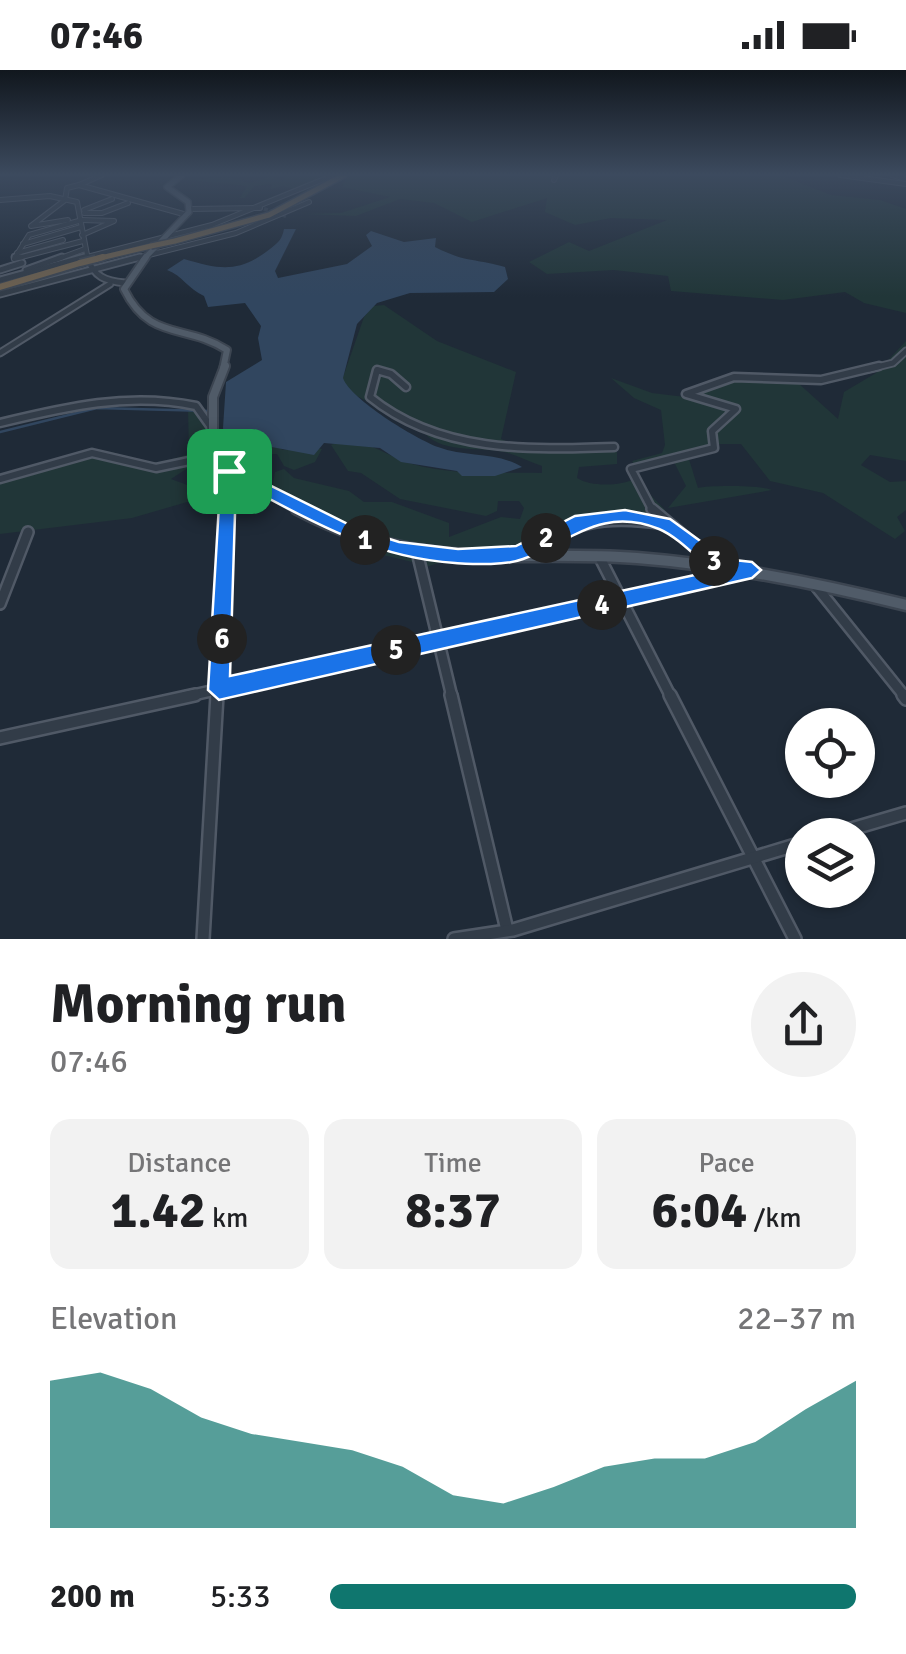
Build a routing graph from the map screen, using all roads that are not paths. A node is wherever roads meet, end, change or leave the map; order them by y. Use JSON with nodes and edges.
{"nodes":[{"id":1,"x":46,"y":216,"type":"edge"},
{"id":2,"x":60,"y":216,"type":"edge"},
{"id":3,"x":90,"y":216,"type":"edge"},
{"id":4,"x":186,"y":216,"type":"edge"},
{"id":5,"x":244,"y":216,"type":"edge"},
{"id":6,"x":249,"y":216,"type":"tunnel mouth"},
{"id":7,"x":262,"y":216,"type":"tunnel mouth"},
{"id":8,"x":276,"y":216,"type":"tunnel mouth"},
{"id":9,"x":286,"y":216,"type":"joint"},
{"id":10,"x":83,"y":217,"type":"junction"},
{"id":11,"x":98,"y":220,"type":"junction"},
{"id":12,"x":55,"y":221,"type":"junction"},
{"id":13,"x":100,"y":230,"type":"junction"},
{"id":14,"x":201,"y":230,"type":"junction"},
{"id":15,"x":225,"y":235,"type":"junction"},
{"id":16,"x":173,"y":239,"type":"junction"},
{"id":17,"x":63,"y":240,"type":"junction"},
{"id":18,"x":23,"y":244,"type":"junction"},
{"id":19,"x":84,"y":245,"type":"junction"},
{"id":20,"x":152,"y":251,"type":"junction"},
{"id":21,"x":94,"y":262,"type":"junction"},
{"id":22,"x":36,"y":264,"type":"junction"},
{"id":23,"x":0,"y":270,"type":"edge"},
{"id":24,"x":12,"y":274,"type":"dead end"},
{"id":25,"x":56,"y":274,"type":"joint"},
{"id":26,"x":125,"y":282,"type":"junction"},
{"id":27,"x":112,"y":283,"type":"junction"},
{"id":28,"x":0,"y":287,"type":"edge"},
{"id":29,"x":906,"y":351,"type":"edge"},
{"id":30,"x":0,"y":353,"type":"edge"},
{"id":31,"x":406,"y":387,"type":"dead end"},
{"id":32,"x":0,"y":422,"type":"edge"},
{"id":33,"x":213,"y":430,"type":"junction"},
{"id":34,"x":614,"y":447,"type":"dead end"},
{"id":35,"x":213,"y":456,"type":"junction"},
{"id":36,"x":229,"y":471,"type":"junction"},
{"id":37,"x":0,"y":479,"type":"edge"},
{"id":38,"x":664,"y":524,"type":"junction"},
{"id":39,"x":28,"y":532,"type":"dead end"},
{"id":40,"x":416,"y":552,"type":"junction"},
{"id":41,"x":518,"y":554,"type":"junction"},
{"id":42,"x":600,"y":556,"type":"junction"},
{"id":43,"x":720,"y":566,"type":"junction"},
{"id":44,"x":752,"y":570,"type":"junction"},
{"id":45,"x":812,"y":582,"type":"junction"},
{"id":46,"x":622,"y":600,"type":"junction"},
{"id":47,"x":0,"y":604,"type":"edge"},
{"id":48,"x":906,"y":605,"type":"edge"},
{"id":49,"x":435,"y":642,"type":"junction"},
{"id":50,"x":219,"y":690,"type":"junction"},
{"id":51,"x":906,"y":699,"type":"edge"},
{"id":52,"x":0,"y":738,"type":"edge"},
{"id":53,"x":906,"y":813,"type":"edge"},
{"id":54,"x":875,"y":822,"type":"edge"},
{"id":55,"x":785,"y":848,"type":"edge"},
{"id":56,"x":754,"y":857,"type":"junction"},
{"id":57,"x":507,"y":930,"type":"junction"},
{"id":58,"x":203,"y":939,"type":"edge"},
{"id":59,"x":454,"y":939,"type":"edge"},
{"id":60,"x":794,"y":939,"type":"edge"}],
"edges":[{"from":1,"to":12,"type":"street"},
{"from":2,"to":12,"type":"street"},
{"from":3,"to":10,"type":"street"},
{"from":4,"to":16,"type":"main road"},
{"from":5,"to":14,"type":"street"},
{"from":6,"to":14,"type":"highway"},
{"from":7,"to":16,"type":"highway"},
{"from":8,"to":15,"type":"highway"},
{"from":9,"to":15,"type":"street"},
{"from":9,"to":20,"type":"street"},
{"from":10,"to":11,"type":"street"},
{"from":10,"to":12,"type":"street"},
{"from":10,"to":17,"type":"street"},
{"from":10,"to":18,"type":"street"},
{"from":10,"to":19,"type":"street"},
{"from":11,"to":13,"type":"street"},
{"from":11,"to":13,"type":"street"},
{"from":13,"to":19,"type":"street"},
{"from":14,"to":16,"type":"street"},
{"from":15,"to":20,"type":"street"},
{"from":16,"to":19,"type":"street"},
{"from":16,"to":20,"type":"main road"},
{"from":17,"to":18,"type":"street"},
{"from":17,"to":18,"type":"street"},
{"from":17,"to":19,"type":"street"},
{"from":19,"to":21,"type":"street"},
{"from":19,"to":22,"type":"street"},
{"from":19,"to":22,"type":"street"},
{"from":20,"to":21,"type":"highway"},
{"from":20,"to":26,"type":"main road"},
{"from":21,"to":25,"type":"street"},
{"from":21,"to":27,"type":"street"},
{"from":21,"to":28,"type":"highway","bridge":true},
{"from":22,"to":23,"type":"street"},
{"from":22,"to":24,"type":"street"},
{"from":22,"to":28,"type":"highway"},
{"from":25,"to":28,"type":"highway"},
{"from":26,"to":27,"type":"street"},
{"from":26,"to":33,"type":"main road"},
{"from":27,"to":30,"type":"street"},
{"from":29,"to":38,"type":"street"},
{"from":31,"to":34,"type":"street"},
{"from":32,"to":33,"type":"street"},
{"from":33,"to":35,"type":"main road"},
{"from":35,"to":36,"type":"main road"},
{"from":35,"to":37,"type":"street"},
{"from":36,"to":40,"type":"main road"},
{"from":36,"to":50,"type":"street"},
{"from":38,"to":41,"type":"street"},
{"from":38,"to":43,"type":"street"},
{"from":39,"to":47,"type":"street"},
{"from":40,"to":41,"type":"main road"},
{"from":40,"to":49,"type":"street"},
{"from":41,"to":42,"type":"main road"},
{"from":42,"to":43,"type":"main road"},
{"from":42,"to":46,"type":"street"},
{"from":43,"to":44,"type":"main road"},
{"from":44,"to":45,"type":"main road"},
{"from":44,"to":46,"type":"street"},
{"from":45,"to":48,"type":"main road"},
{"from":45,"to":51,"type":"street"},
{"from":46,"to":49,"type":"street"},
{"from":46,"to":56,"type":"street"},
{"from":49,"to":50,"type":"street"},
{"from":49,"to":57,"type":"street"},
{"from":50,"to":52,"type":"street"},
{"from":50,"to":58,"type":"street"},
{"from":53,"to":54,"type":"street"},
{"from":55,"to":56,"type":"street"},
{"from":56,"to":57,"type":"street"},
{"from":56,"to":60,"type":"street"},
{"from":57,"to":59,"type":"street"}]}
